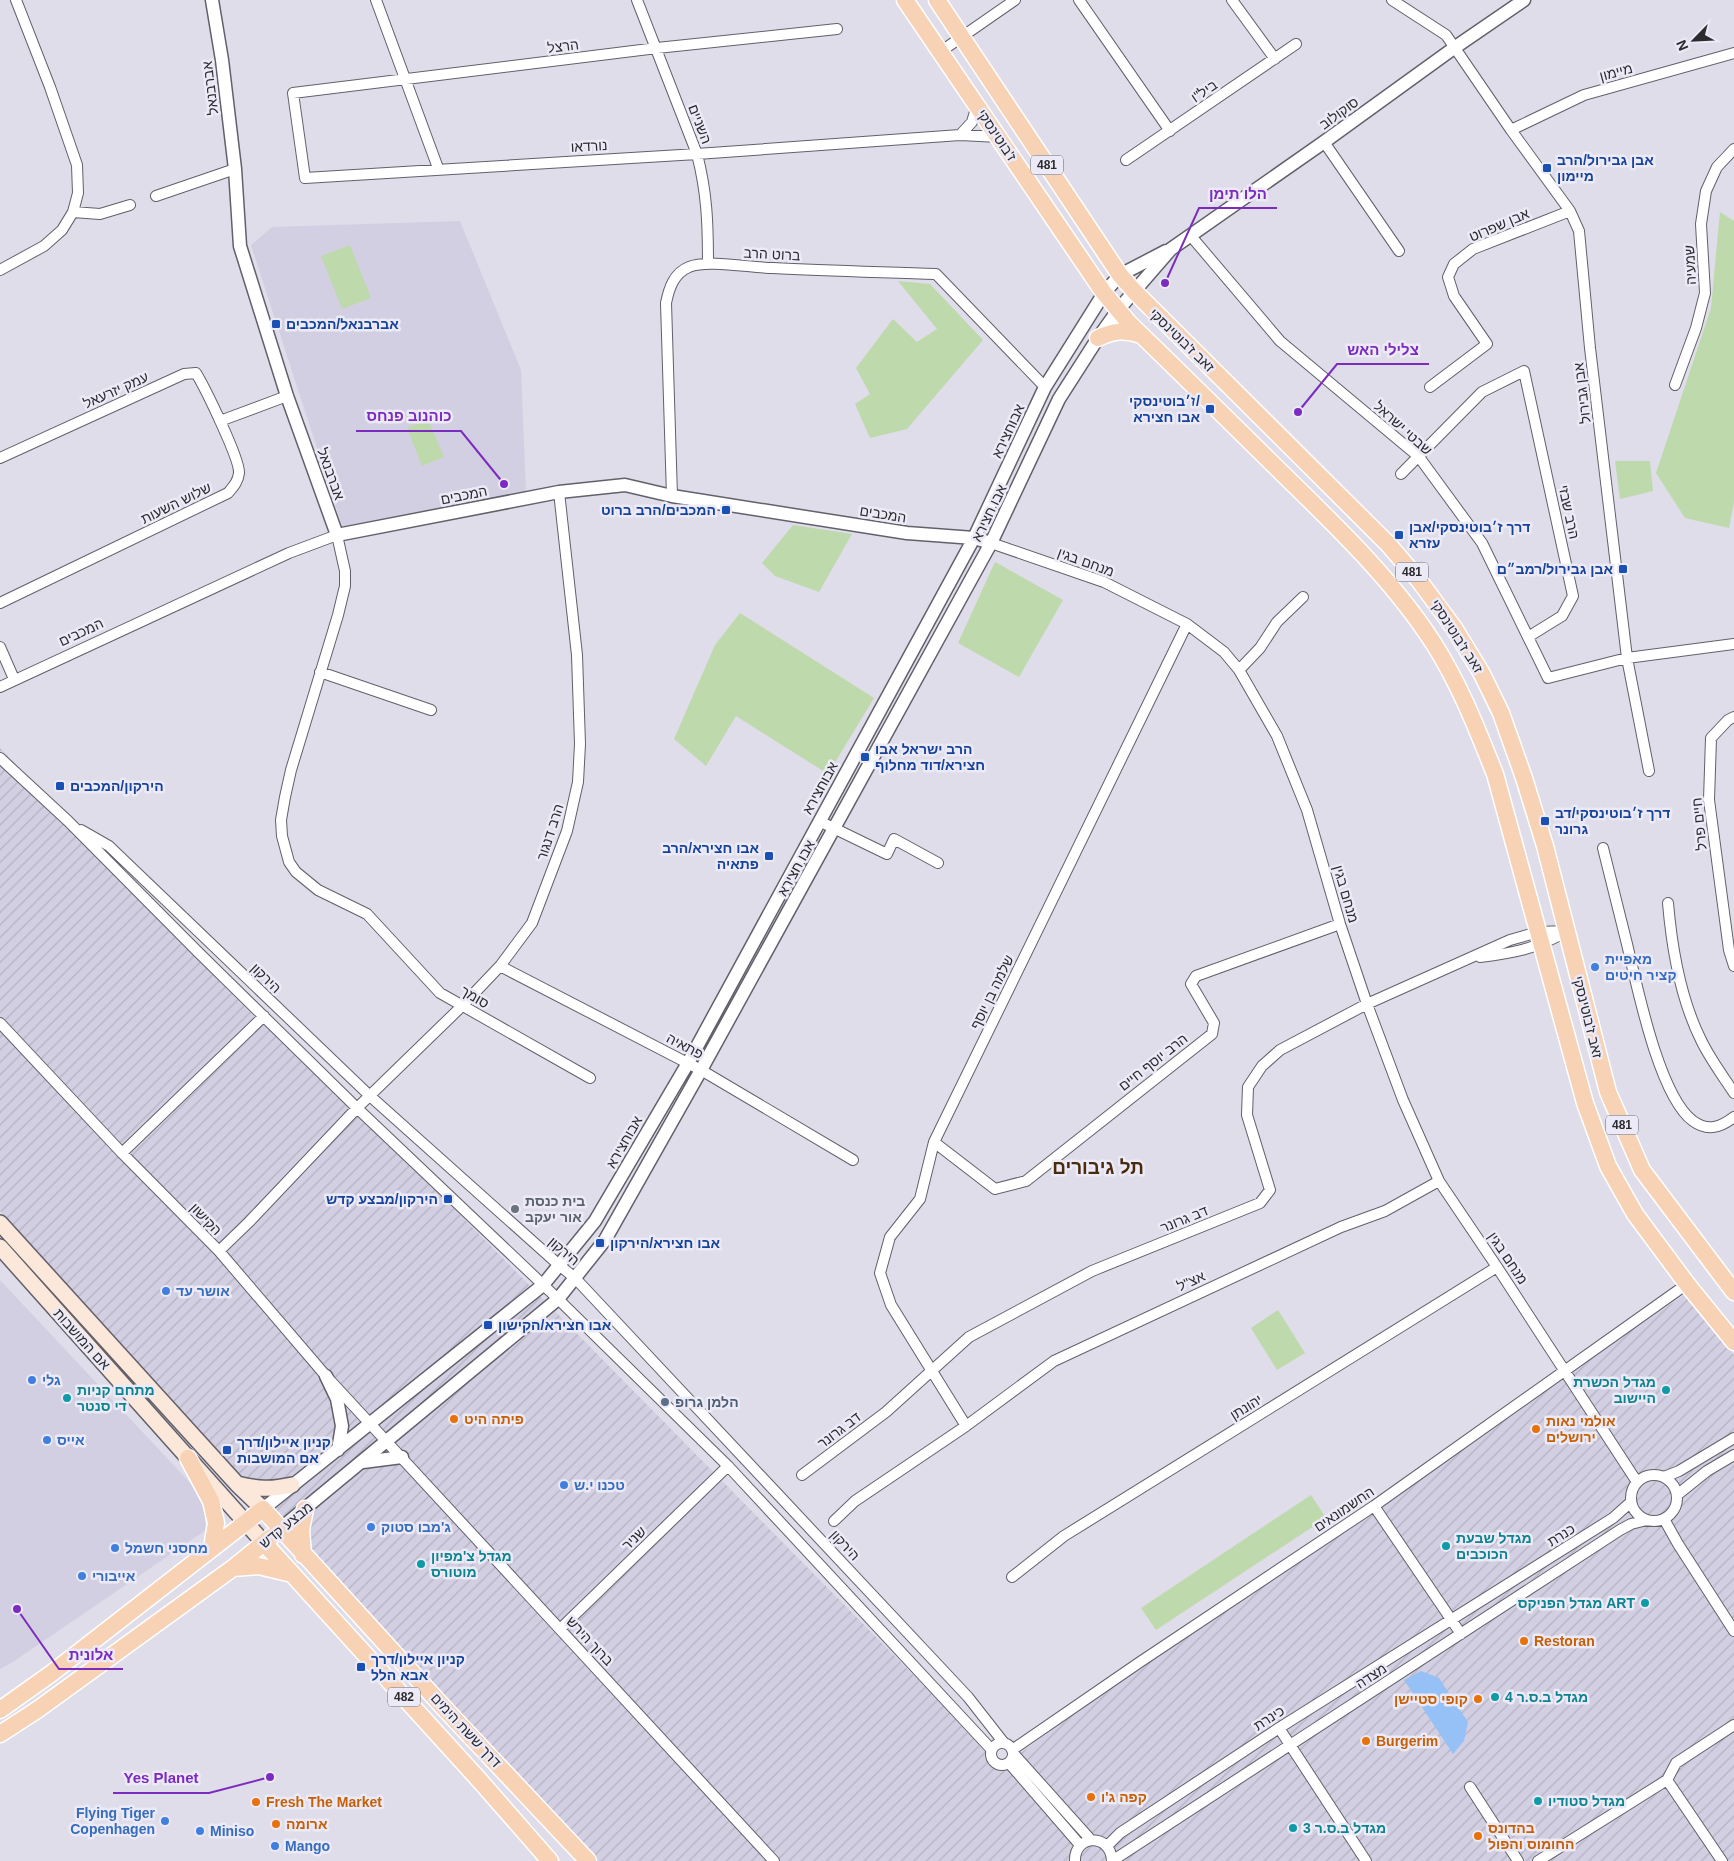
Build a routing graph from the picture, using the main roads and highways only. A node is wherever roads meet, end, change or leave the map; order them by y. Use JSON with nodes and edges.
{"nodes":[{"id":1,"x":905,"y":0,"type":"edge"},
{"id":2,"x":937,"y":0,"type":"edge"},
{"id":3,"x":1104,"y":293,"type":"joint"},
{"id":4,"x":1142,"y":336,"type":"junction"},
{"id":5,"x":1098,"y":338,"type":"road end"},
{"id":6,"x":0,"y":1223,"type":"edge"},
{"id":7,"x":0,"y":1248,"type":"edge"},
{"id":8,"x":1734,"y":1292,"type":"edge"},
{"id":9,"x":1734,"y":1342,"type":"edge"},
{"id":10,"x":188,"y":1458,"type":"junction"},
{"id":11,"x":237,"y":1484,"type":"junction"},
{"id":12,"x":292,"y":1485,"type":"road end"},
{"id":13,"x":263,"y":1509,"type":"junction"},
{"id":14,"x":305,"y":1509,"type":"road end"},
{"id":15,"x":246,"y":1522,"type":"junction"},
{"id":16,"x":280,"y":1529,"type":"junction"},
{"id":17,"x":264,"y":1543,"type":"junction"},
{"id":18,"x":212,"y":1548,"type":"junction"},
{"id":19,"x":303,"y":1555,"type":"junction"},
{"id":20,"x":233,"y":1568,"type":"junction"},
{"id":21,"x":292,"y":1574,"type":"junction"},
{"id":22,"x":0,"y":1710,"type":"edge"},
{"id":23,"x":0,"y":1734,"type":"edge"},
{"id":24,"x":550,"y":1861,"type":"edge"},
{"id":25,"x":588,"y":1861,"type":"edge"}],
"edges":[{"from":1,"to":3,"type":"main road","name":"ז'בוטינסקי","number":"481"},
{"from":2,"to":8,"type":"main road","name":"זאב ז'בוטינסקי","number":"481"},
{"from":3,"to":4,"type":"main road","name":"זאב ז'בוטינסקי","number":"481"},
{"from":4,"to":5,"type":"main road"},
{"from":4,"to":9,"type":"main road","name":"זאב ז'בוטינסקי","number":"481"},
{"from":6,"to":11,"type":"main road","name":"אם המושבות"},
{"from":7,"to":10,"type":"main road","name":"אם המושבות"},
{"from":10,"to":15,"type":"main road","name":"אם המושבות"},
{"from":10,"to":18,"type":"main road"},
{"from":11,"to":12,"type":"main road"},
{"from":11,"to":13,"type":"main road","name":"אם המושבות"},
{"from":13,"to":15,"type":"main road","name":"מבצע קדש"},
{"from":13,"to":16,"type":"main road","name":"דרך ששת הימים","number":"482"},
{"from":14,"to":19,"type":"main road"},
{"from":15,"to":17,"type":"main road","name":"אם המושבות"},
{"from":15,"to":18,"type":"main road","name":"מבצע קדש"},
{"from":16,"to":17,"type":"main road","name":"מבצע קדש"},
{"from":16,"to":19,"type":"main road","name":"דרך ששת הימים","number":"482"},
{"from":17,"to":20,"type":"main road","name":"מבצע קדש"},
{"from":17,"to":21,"type":"main road","name":"דרך ששת הימים","number":"482"},
{"from":18,"to":22,"type":"main road","name":"מבצע קדש"},
{"from":19,"to":25,"type":"main road","name":"דרך ששת הימים","number":"482"},
{"from":20,"to":21,"type":"main road"},
{"from":20,"to":23,"type":"main road","name":"מבצע קדש"},
{"from":21,"to":24,"type":"main road","name":"דרך ששת הימים","number":"482"}]}
